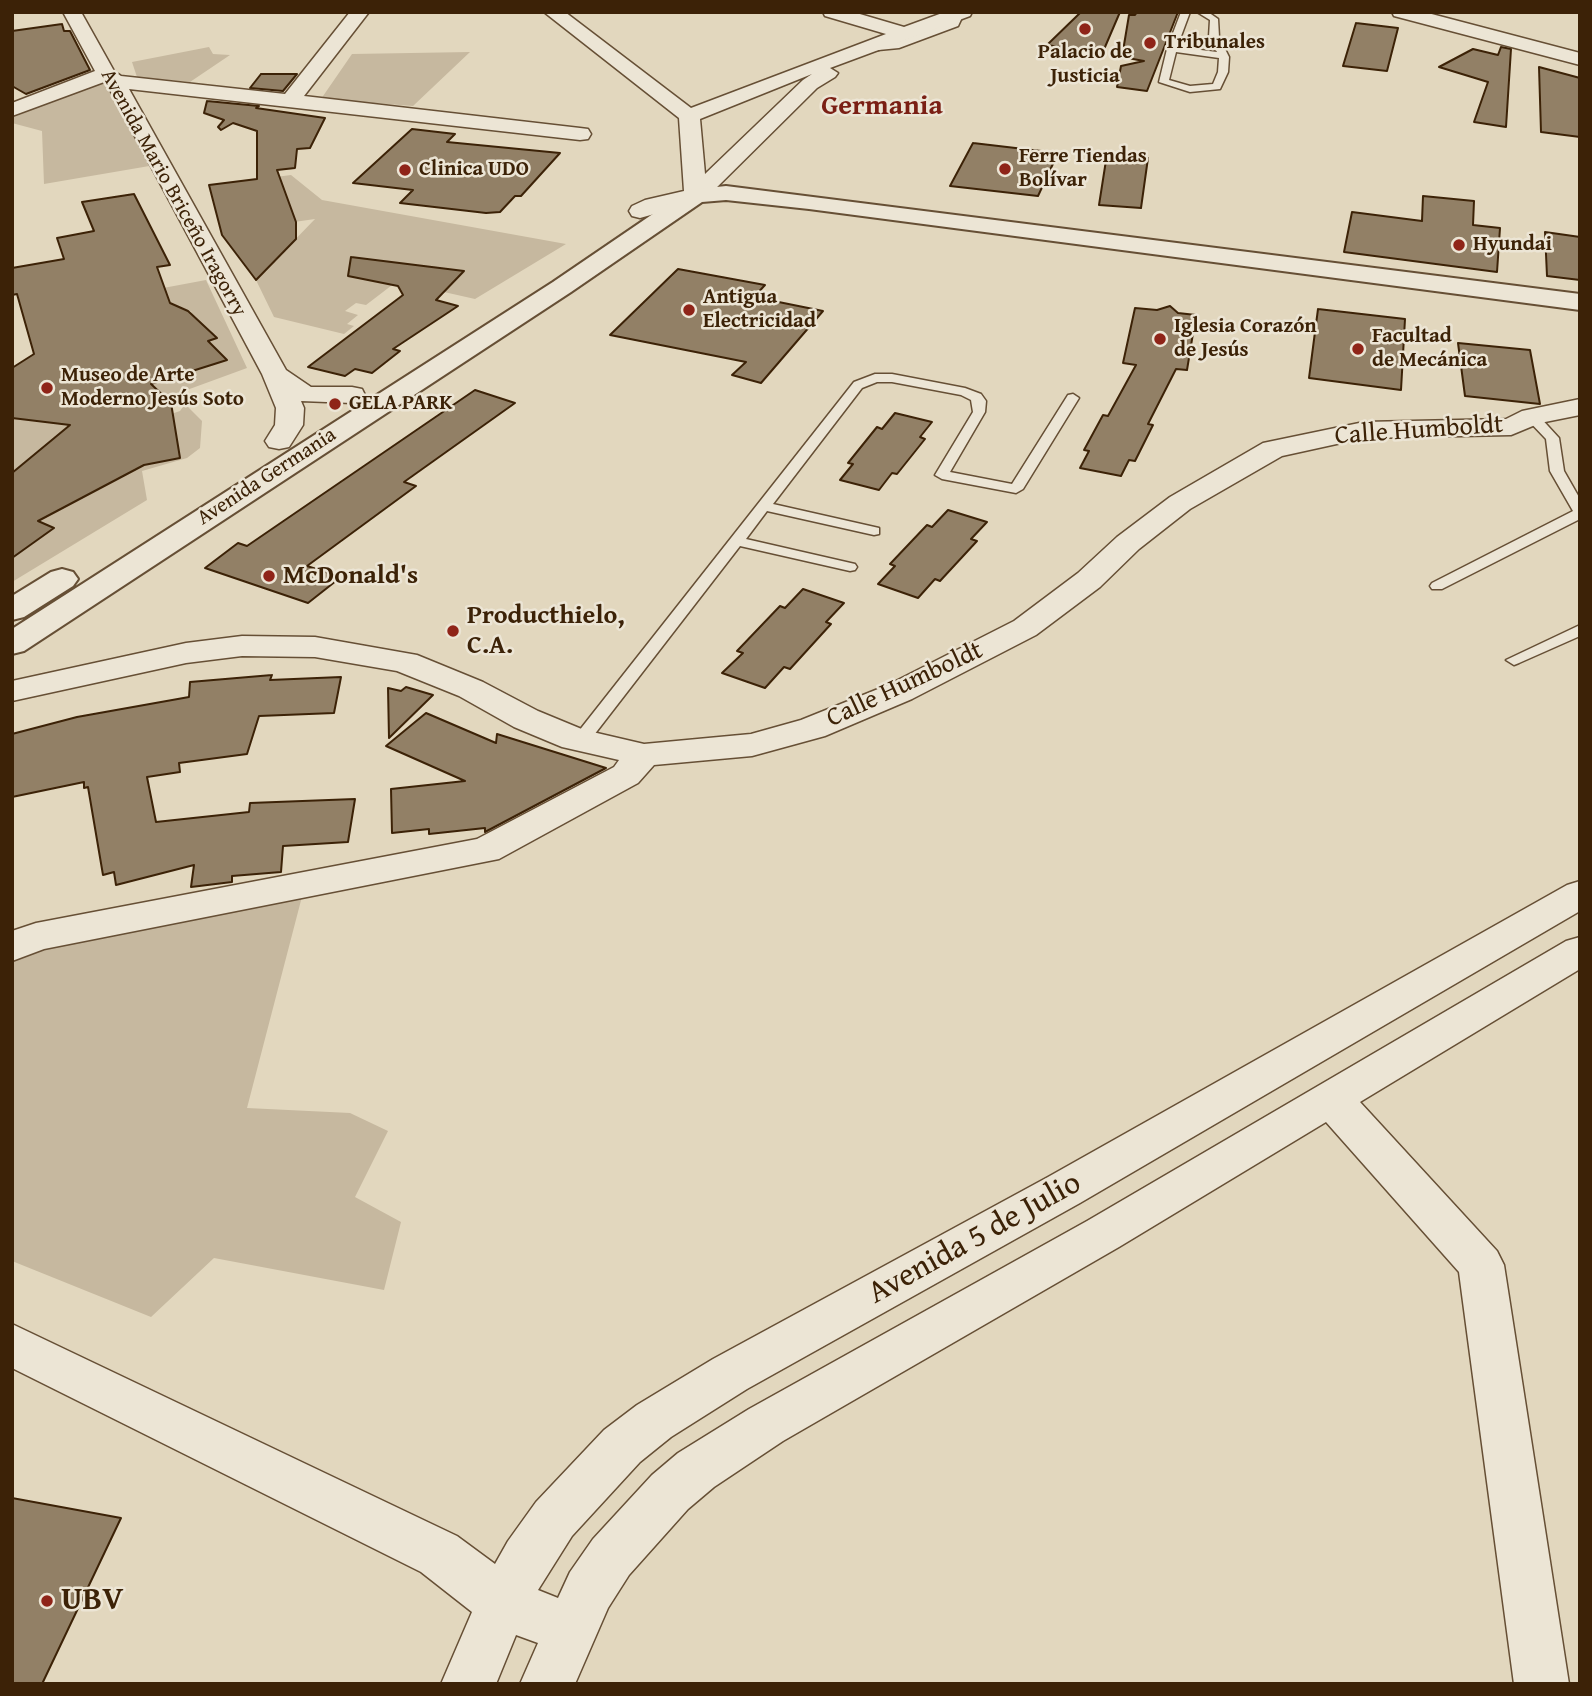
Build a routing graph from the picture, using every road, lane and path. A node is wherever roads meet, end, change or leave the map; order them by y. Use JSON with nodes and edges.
{"nodes":[{"id":1,"x":72,"y":12,"type":"edge"},
{"id":2,"x":360,"y":12,"type":"edge"},
{"id":3,"x":553,"y":12,"type":"edge"},
{"id":4,"x":832,"y":12,"type":"edge"},
{"id":5,"x":1186,"y":12,"type":"edge"},
{"id":6,"x":1201,"y":12,"type":"edge"},
{"id":7,"x":1401,"y":12,"type":"edge"},
{"id":8,"x":962,"y":13,"type":"edge"},
{"id":9,"x":904,"y":33,"type":"junction"},
{"id":10,"x":868,"y":48,"type":"junction"},
{"id":11,"x":1172,"y":49,"type":"junction"},
{"id":12,"x":1221,"y":55,"type":"junction"},
{"id":13,"x":1580,"y":59,"type":"edge"},
{"id":14,"x":111,"y":78,"type":"junction"},
{"id":15,"x":659,"y":91,"type":"junction"},
{"id":16,"x":745,"y":92,"type":"junction"},
{"id":17,"x":290,"y":101,"type":"junction"},
{"id":18,"x":12,"y":110,"type":"edge"},
{"id":19,"x":689,"y":116,"type":"junction"},
{"id":20,"x":580,"y":134,"type":"dead end"},
{"id":21,"x":696,"y":195,"type":"junction"},
{"id":22,"x":640,"y":211,"type":"joint"},
{"id":23,"x":1580,"y":302,"type":"edge"},
{"id":24,"x":1580,"y":317,"type":"edge"},
{"id":25,"x":275,"y":374,"type":"junction"},
{"id":26,"x":352,"y":395,"type":"junction"},
{"id":27,"x":1073,"y":398,"type":"dead end"},
{"id":28,"x":1580,"y":407,"type":"edge"},
{"id":29,"x":1532,"y":417,"type":"junction"},
{"id":30,"x":279,"y":441,"type":"junction"},
{"id":31,"x":764,"y":506,"type":"junction"},
{"id":32,"x":1580,"y":512,"type":"edge"},
{"id":33,"x":874,"y":531,"type":"dead end"},
{"id":34,"x":127,"y":538,"type":"dead end"},
{"id":35,"x":737,"y":541,"type":"junction"},
{"id":36,"x":81,"y":567,"type":"dead end"},
{"id":37,"x":849,"y":567,"type":"dead end"},
{"id":38,"x":1437,"y":586,"type":"dead end"},
{"id":39,"x":12,"y":610,"type":"edge"},
{"id":40,"x":1580,"y":630,"type":"edge"},
{"id":41,"x":12,"y":644,"type":"edge"},
{"id":42,"x":1514,"y":660,"type":"dead end"},
{"id":43,"x":12,"y":691,"type":"edge"},
{"id":44,"x":581,"y":740,"type":"junction"},
{"id":45,"x":644,"y":755,"type":"junction"},
{"id":46,"x":1580,"y":894,"type":"edge"},
{"id":47,"x":12,"y":947,"type":"edge"},
{"id":48,"x":1580,"y":951,"type":"edge"},
{"id":49,"x":1331,"y":1099,"type":"junction"},
{"id":50,"x":12,"y":1345,"type":"edge"},
{"id":51,"x":503,"y":1603,"type":"junction"},
{"id":52,"x":570,"y":1629,"type":"junction"},
{"id":53,"x":468,"y":1684,"type":"edge"},
{"id":54,"x":547,"y":1684,"type":"edge"},
{"id":55,"x":1542,"y":1684,"type":"edge"}],
"edges":[{"from":1,"to":14,"type":"street","name":"Avenida Mario Briceño Iragorry"},
{"from":2,"to":17,"type":"street"},
{"from":3,"to":15,"type":"street"},
{"from":4,"to":9,"type":"street"},
{"from":5,"to":11,"type":"lane"},
{"from":6,"to":12,"type":"lane"},
{"from":7,"to":13,"type":"street"},
{"from":8,"to":9,"type":"street"},
{"from":8,"to":10,"type":"lane"},
{"from":9,"to":10,"type":"street"},
{"from":10,"to":16,"type":"street"},
{"from":10,"to":21,"type":"street"},
{"from":11,"to":12,"type":"lane"},
{"from":11,"to":12,"type":"lane"},
{"from":14,"to":17,"type":"street"},
{"from":14,"to":18,"type":"street"},
{"from":14,"to":25,"type":"street","name":"Avenida Mario Briceño Iragorry"},
{"from":15,"to":16,"type":"street"},
{"from":15,"to":19,"type":"street"},
{"from":16,"to":19,"type":"street"},
{"from":17,"to":20,"type":"street"},
{"from":19,"to":21,"type":"street"},
{"from":21,"to":22,"type":"street"},
{"from":21,"to":23,"type":"street"},
{"from":21,"to":24,"type":"street"},
{"from":21,"to":41,"type":"street","name":"Avenida Germania"},
{"from":22,"to":26,"type":"street","name":"Avenida Germania"},
{"from":25,"to":26,"type":"street","name":"Avenida Mario Briceño Iragorry"},
{"from":25,"to":30,"type":"street","name":"Avenida Mario Briceño Iragorry"},
{"from":26,"to":30,"type":"street","name":"Avenida Germania"},
{"from":27,"to":31,"type":"lane"},
{"from":28,"to":29,"type":"street","name":"Calle Humboldt"},
{"from":29,"to":32,"type":"lane"},
{"from":29,"to":45,"type":"street","name":"Calle Humboldt"},
{"from":30,"to":34,"type":"street","name":"Avenida Germania"},
{"from":31,"to":33,"type":"lane"},
{"from":31,"to":35,"type":"lane"},
{"from":32,"to":38,"type":"lane"},
{"from":35,"to":37,"type":"lane"},
{"from":35,"to":44,"type":"lane"},
{"from":36,"to":39,"type":"street"},
{"from":40,"to":42,"type":"lane"},
{"from":43,"to":44,"type":"street","name":"Calle Humboldt"},
{"from":44,"to":45,"type":"street","name":"Calle Humboldt"},
{"from":45,"to":47,"type":"street"},
{"from":46,"to":51,"type":"street","name":"Avenida 5 de Julio"},
{"from":48,"to":49,"type":"street","name":"Avenida 5 de Julio"},
{"from":49,"to":52,"type":"street","name":"Avenida 5 de Julio"},
{"from":49,"to":55,"type":"street"},
{"from":50,"to":51,"type":"street"},
{"from":51,"to":52,"type":"street"},
{"from":51,"to":53,"type":"street","name":"Avenida 5 de Julio"},
{"from":52,"to":54,"type":"street","name":"Avenida 5 de Julio"}]}
